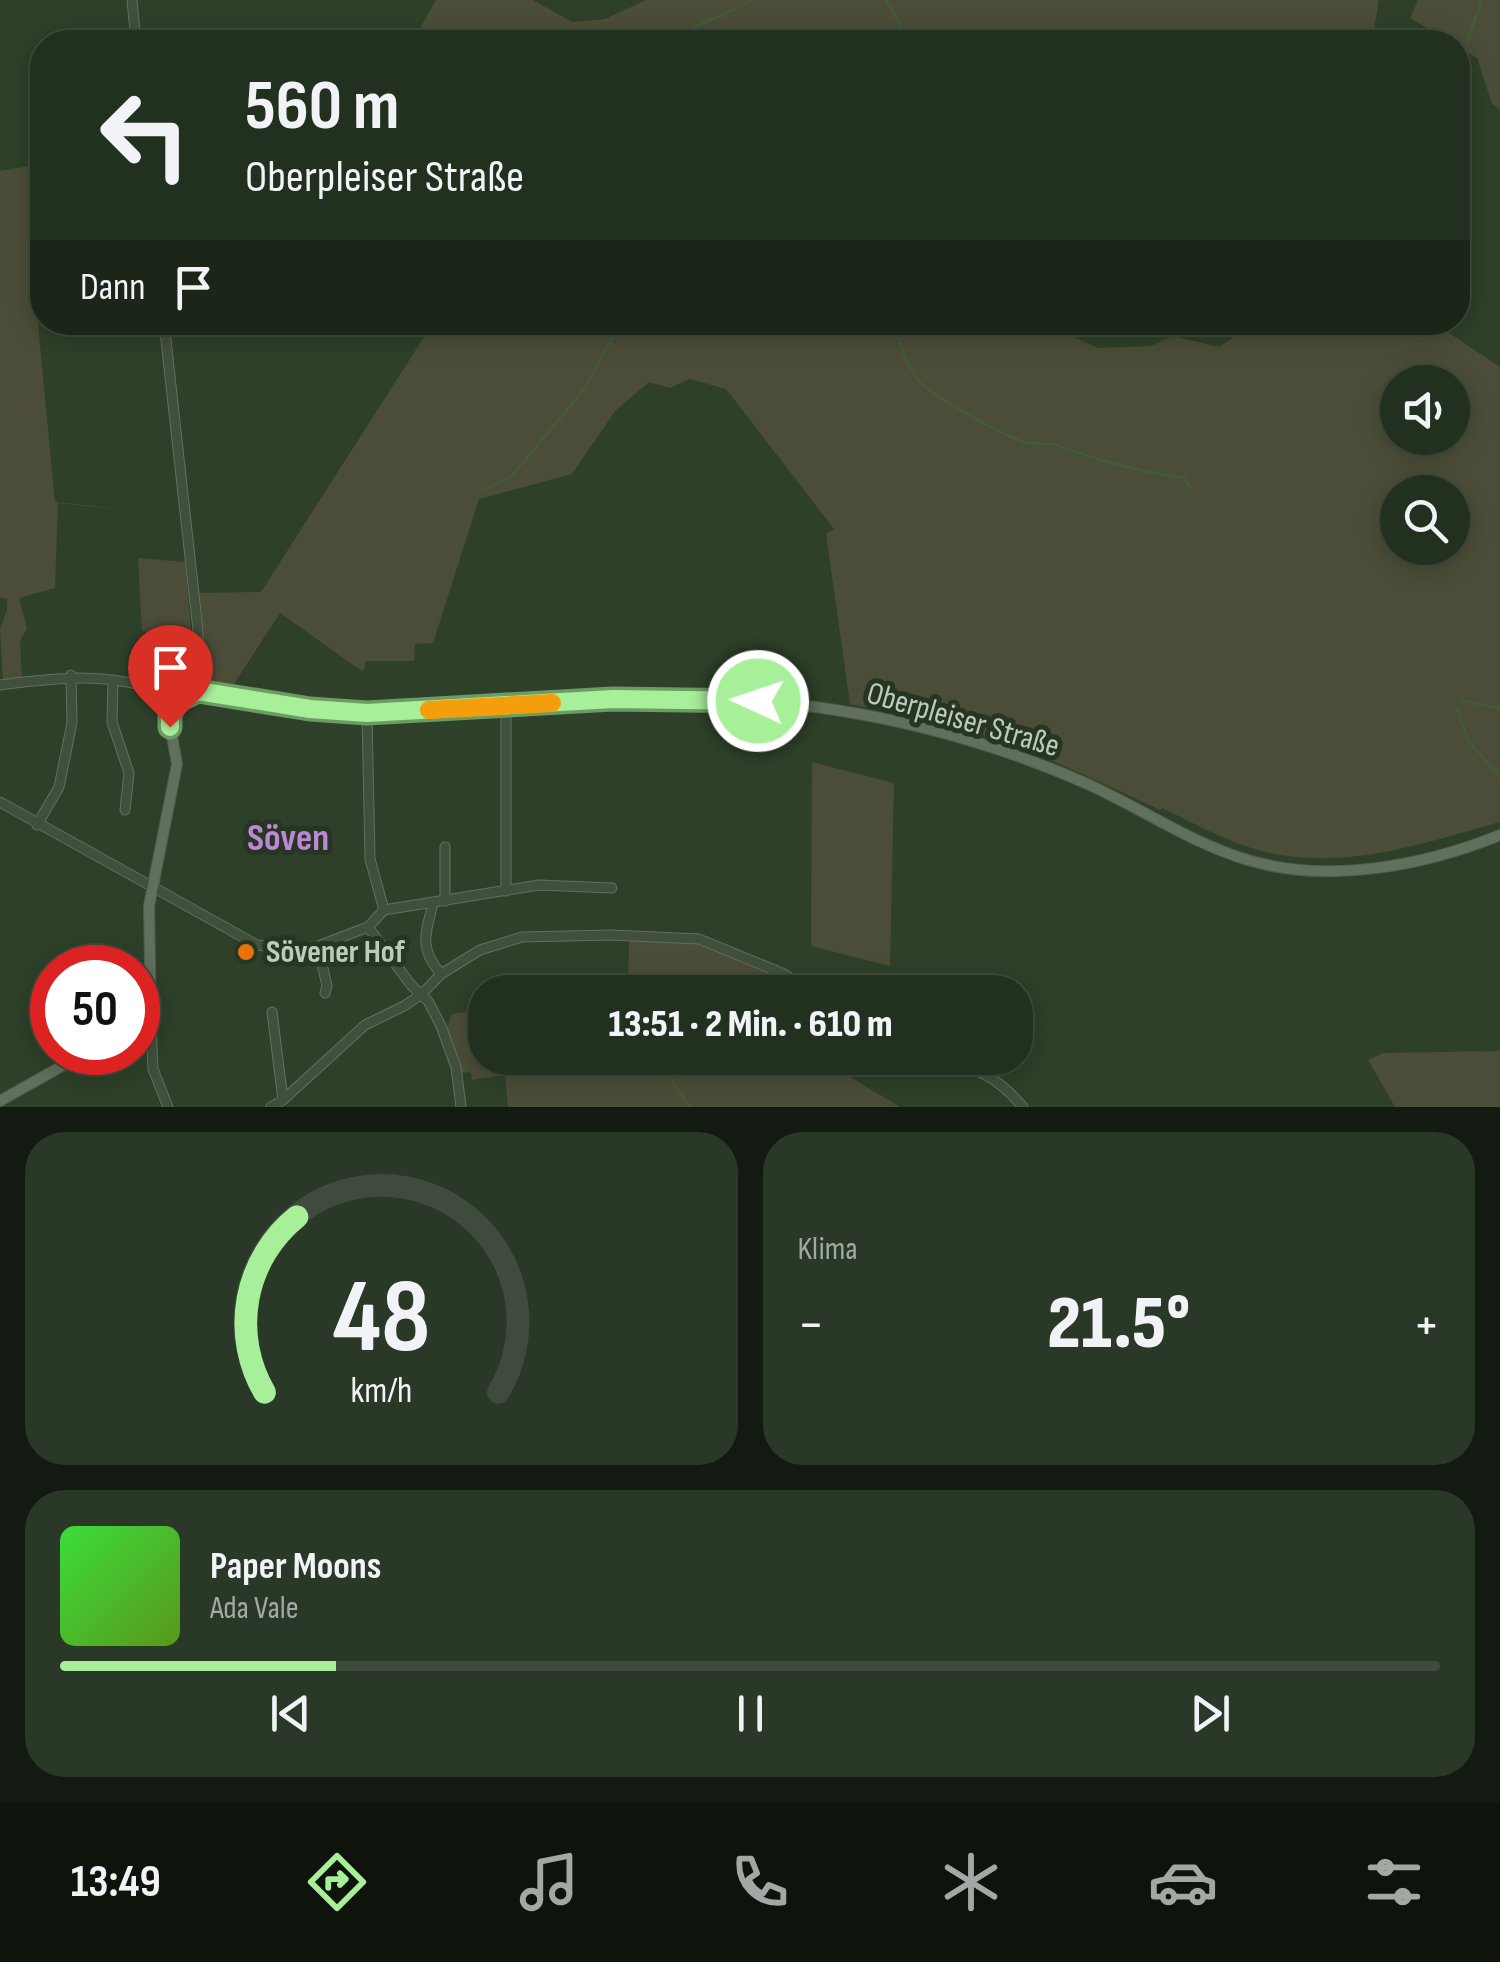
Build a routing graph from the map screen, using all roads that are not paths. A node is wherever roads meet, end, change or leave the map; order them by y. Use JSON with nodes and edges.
{"nodes":[{"id":1,"x":132,"y":0,"type":"edge"},
{"id":2,"x":135,"y":30,"type":"edge"},
{"id":3,"x":165,"y":335,"type":"edge"},
{"id":4,"x":72,"y":676,"type":"junction"},
{"id":5,"x":113,"y":681,"type":"junction"},
{"id":6,"x":0,"y":685,"type":"edge"},
{"id":7,"x":198,"y":691,"type":"junction"},
{"id":8,"x":164,"y":693,"type":"dead end"},
{"id":9,"x":506,"y":706,"type":"junction"},
{"id":10,"x":367,"y":713,"type":"junction"},
{"id":11,"x":0,"y":802,"type":"edge"},
{"id":12,"x":125,"y":810,"type":"dead end"},
{"id":13,"x":37,"y":826,"type":"junction"},
{"id":14,"x":1500,"y":835,"type":"edge"},
{"id":15,"x":446,"y":847,"type":"dead end"},
{"id":16,"x":151,"y":886,"type":"junction"},
{"id":17,"x":612,"y":888,"type":"dead end"},
{"id":18,"x":506,"y":890,"type":"junction"},
{"id":19,"x":445,"y":900,"type":"junction"},
{"id":20,"x":433,"y":904,"type":"junction"},
{"id":21,"x":384,"y":910,"type":"junction"},
{"id":22,"x":368,"y":928,"type":"junction"},
{"id":23,"x":151,"y":945,"type":"edge"},
{"id":24,"x":318,"y":946,"type":"junction"},
{"id":25,"x":442,"y":974,"type":"junction"},
{"id":26,"x":785,"y":975,"type":"edge"},
{"id":27,"x":324,"y":993,"type":"dead end"},
{"id":28,"x":422,"y":994,"type":"junction"},
{"id":29,"x":272,"y":1012,"type":"dead end"},
{"id":30,"x":46,"y":1075,"type":"edge"},
{"id":31,"x":155,"y":1075,"type":"edge"},
{"id":32,"x":989,"y":1075,"type":"edge"},
{"id":33,"x":283,"y":1100,"type":"junction"},
{"id":34,"x":0,"y":1101,"type":"edge"},
{"id":35,"x":168,"y":1107,"type":"edge"},
{"id":36,"x":271,"y":1107,"type":"edge"},
{"id":37,"x":461,"y":1107,"type":"edge"},
{"id":38,"x":1023,"y":1107,"type":"edge"}],
"edges":[{"from":1,"to":2,"type":"street"},
{"from":3,"to":7,"type":"street"},
{"from":4,"to":5,"type":"street"},
{"from":4,"to":6,"type":"street"},
{"from":4,"to":13,"type":"street"},
{"from":5,"to":8,"type":"street"},
{"from":5,"to":12,"type":"street"},
{"from":7,"to":10,"type":"main road","name":"Oberpleiser Straße"},
{"from":7,"to":16,"type":"main road"},
{"from":9,"to":10,"type":"main road","name":"Oberpleiser Straße"},
{"from":9,"to":14,"type":"main road","name":"Oberpleiser Straße"},
{"from":9,"to":18,"type":"street"},
{"from":10,"to":21,"type":"street"},
{"from":11,"to":13,"type":"street"},
{"from":13,"to":16,"type":"street"},
{"from":15,"to":19,"type":"street"},
{"from":16,"to":23,"type":"main road"},
{"from":16,"to":24,"type":"street"},
{"from":17,"to":18,"type":"street"},
{"from":18,"to":19,"type":"street"},
{"from":19,"to":20,"type":"street"},
{"from":20,"to":21,"type":"street"},
{"from":20,"to":25,"type":"street"},
{"from":21,"to":22,"type":"street"},
{"from":22,"to":24,"type":"street"},
{"from":22,"to":28,"type":"street"},
{"from":24,"to":27,"type":"street"},
{"from":25,"to":26,"type":"street"},
{"from":25,"to":28,"type":"street"},
{"from":28,"to":33,"type":"street"},
{"from":28,"to":37,"type":"street"},
{"from":29,"to":33,"type":"street"},
{"from":30,"to":34,"type":"main road"},
{"from":31,"to":35,"type":"street"},
{"from":32,"to":38,"type":"street"},
{"from":33,"to":36,"type":"street"}]}
